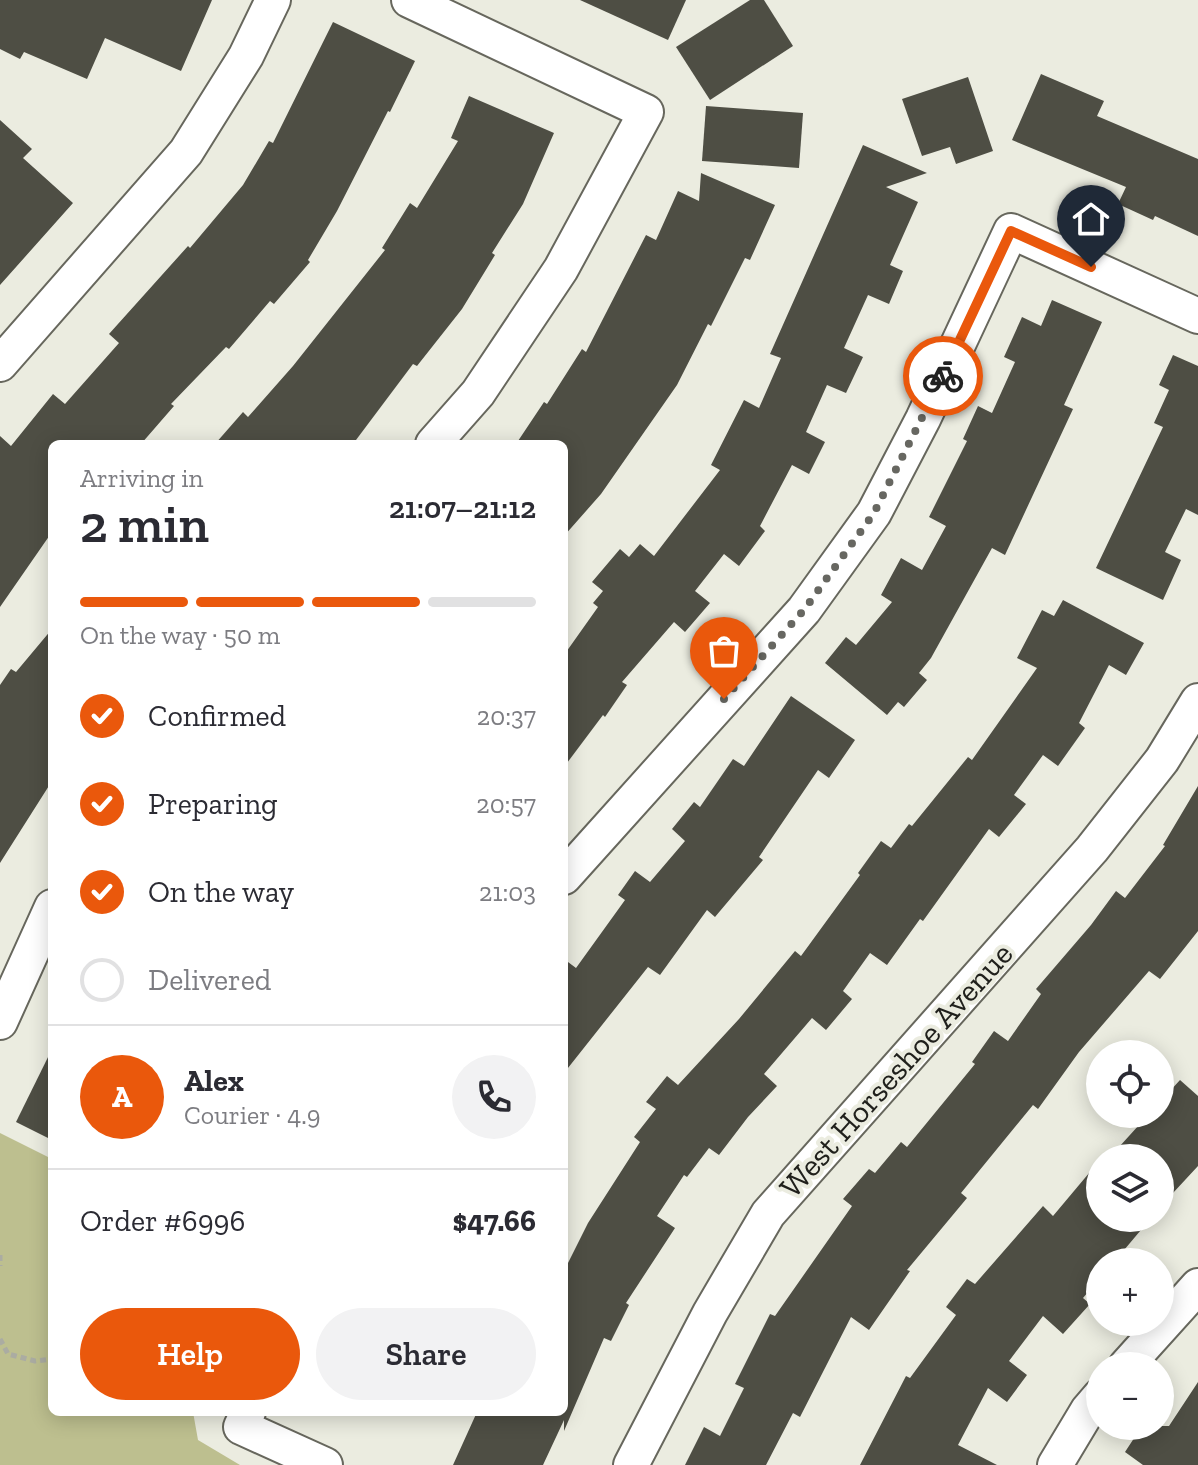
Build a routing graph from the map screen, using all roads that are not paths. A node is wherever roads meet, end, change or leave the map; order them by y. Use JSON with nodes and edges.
{"nodes":[{"id":1,"x":273,"y":0,"type":"edge"},
{"id":2,"x":409,"y":0,"type":"edge"},
{"id":3,"x":1198,"y":316,"type":"edge"},
{"id":4,"x":3,"y":356,"type":"edge"},
{"id":5,"x":437,"y":440,"type":"edge"},
{"id":6,"x":1198,"y":701,"type":"edge"},
{"id":7,"x":568,"y":873,"type":"edge"},
{"id":8,"x":48,"y":916,"type":"edge"},
{"id":9,"x":0,"y":1022,"type":"edge"},
{"id":10,"x":1198,"y":1286,"type":"edge"},
{"id":11,"x":1139,"y":1352,"type":"edge"},
{"id":12,"x":1086,"y":1413,"type":"edge"},
{"id":13,"x":244,"y":1420,"type":"edge"},
{"id":14,"x":325,"y":1465,"type":"edge"},
{"id":15,"x":631,"y":1465,"type":"edge"},
{"id":16,"x":1055,"y":1465,"type":"edge"}],
"edges":[{"from":1,"to":4,"type":"street"},
{"from":2,"to":5,"type":"street"},
{"from":3,"to":7,"type":"street"},
{"from":6,"to":15,"type":"street","name":"West Horseshoe Avenue"},
{"from":8,"to":9,"type":"street"},
{"from":10,"to":11,"type":"street"},
{"from":12,"to":16,"type":"street"},
{"from":13,"to":14,"type":"street"}]}
